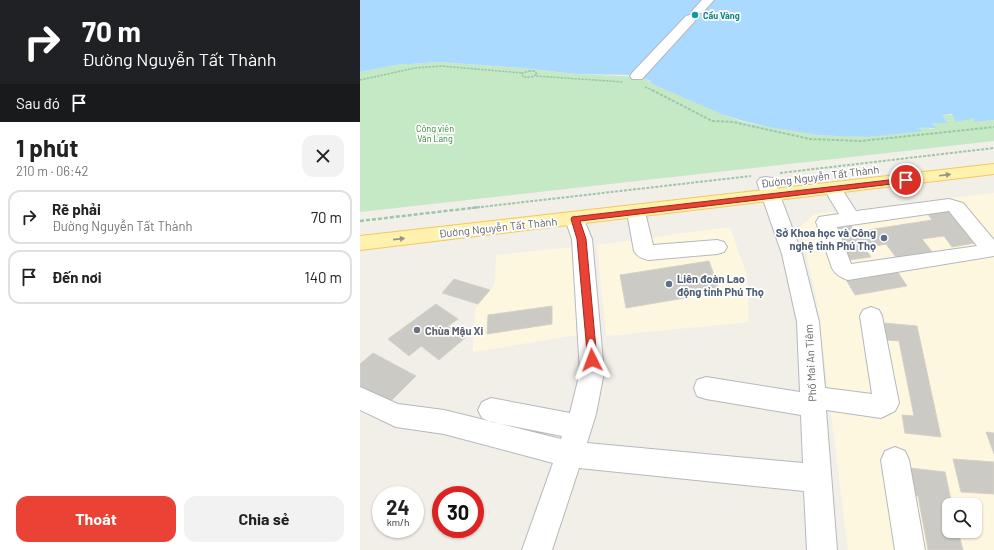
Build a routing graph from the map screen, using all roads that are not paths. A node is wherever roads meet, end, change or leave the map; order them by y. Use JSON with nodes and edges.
{"nodes":[{"id":1,"x":708,"y":0,"type":"edge"},
{"id":2,"x":640,"y":81,"type":"road end"},
{"id":3,"x":994,"y":155,"type":"edge"},
{"id":4,"x":994,"y":169,"type":"edge"},
{"id":5,"x":767,"y":182,"type":"junction"},
{"id":6,"x":833,"y":189,"type":"junction"},
{"id":7,"x":636,"y":212,"type":"junction"},
{"id":8,"x":851,"y":218,"type":"junction"},
{"id":9,"x":575,"y":219,"type":"junction"},
{"id":10,"x":360,"y":229,"type":"edge"},
{"id":11,"x":360,"y":243,"type":"edge"},
{"id":12,"x":717,"y":246,"type":"dead end"},
{"id":13,"x":871,"y":316,"type":"dead end"},
{"id":14,"x":706,"y":388,"type":"dead end"},
{"id":15,"x":360,"y":398,"type":"edge"},
{"id":16,"x":812,"y":401,"type":"junction"},
{"id":17,"x":491,"y":410,"type":"dead end"},
{"id":18,"x":578,"y":427,"type":"junction"},
{"id":19,"x":569,"y":454,"type":"junction"},
{"id":20,"x":895,"y":460,"type":"dead end"},
{"id":21,"x":816,"y":478,"type":"junction"},
{"id":22,"x":537,"y":550,"type":"edge"},
{"id":23,"x":822,"y":550,"type":"edge"},
{"id":24,"x":910,"y":550,"type":"edge"}],
"edges":[{"from":1,"to":2,"type":"street"},
{"from":3,"to":5,"type":"main road","name":"Đường Nguyễn Tất Thành"},
{"from":6,"to":4,"type":"main road","name":"Đường Nguyễn Tất Thành","one_way":true},
{"from":5,"to":6,"type":"main road","name":"Đường Nguyễn Tất Thành"},
{"from":5,"to":7,"type":"main road","name":"Đường Nguyễn Tất Thành"},
{"from":5,"to":10,"type":"main road","name":"Đường Nguyễn Tất Thành"},
{"from":5,"to":16,"type":"street","name":"Phố Mai An Tiêm"},
{"from":6,"to":8,"type":"street"},
{"from":7,"to":9,"type":"main road","name":"Đường Nguyễn Tất Thành"},
{"from":7,"to":12,"type":"street"},
{"from":8,"to":8,"type":"street"},
{"from":11,"to":9,"type":"main road","name":"Đường Nguyễn Tất Thành","one_way":true},
{"from":9,"to":18,"type":"street"},
{"from":13,"to":16,"type":"street"},
{"from":14,"to":16,"type":"street"},
{"from":15,"to":19,"type":"street"},
{"from":16,"to":21,"type":"street","name":"Phố Mai An Tiêm"},
{"from":17,"to":18,"type":"street"},
{"from":18,"to":19,"type":"street"},
{"from":19,"to":21,"type":"street"},
{"from":19,"to":22,"type":"street"},
{"from":20,"to":24,"type":"street"},
{"from":21,"to":23,"type":"street","name":"Phố Mai An Tiêm"}]}
